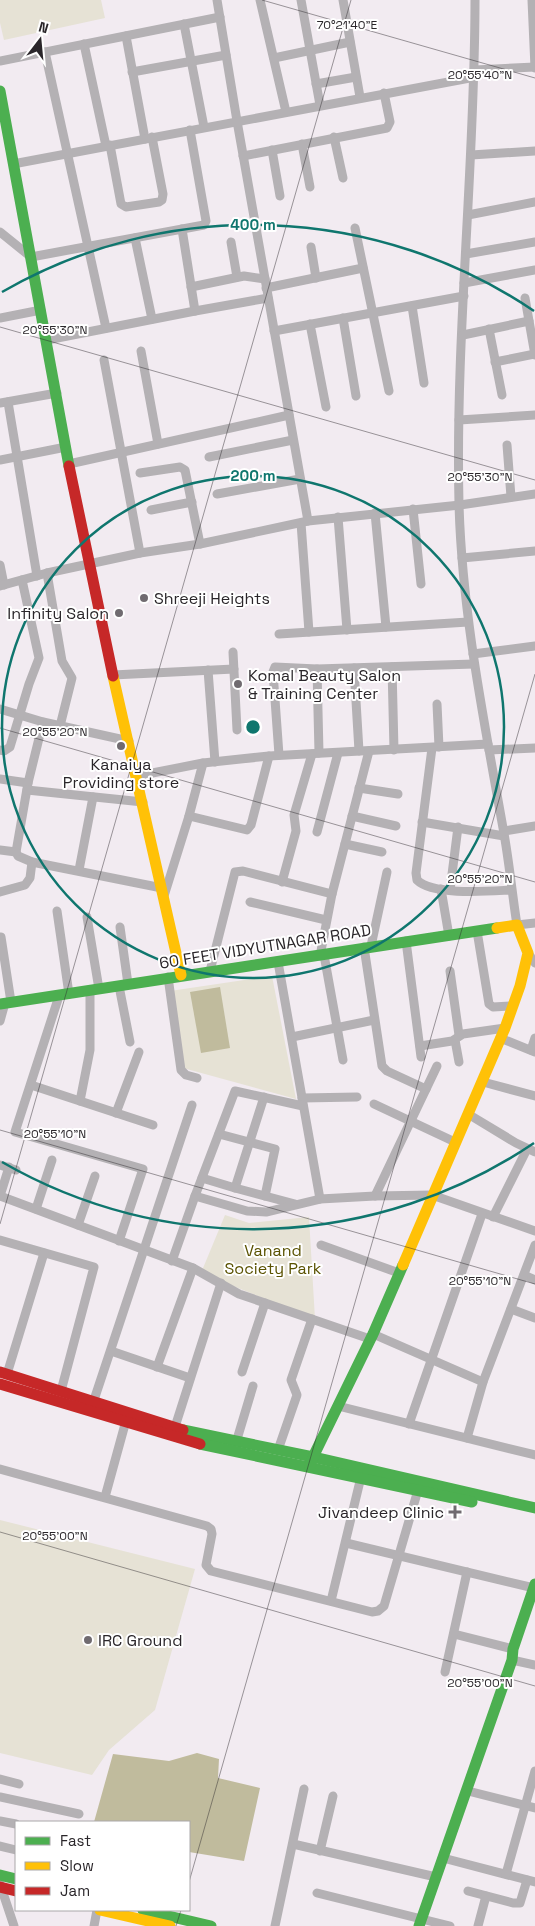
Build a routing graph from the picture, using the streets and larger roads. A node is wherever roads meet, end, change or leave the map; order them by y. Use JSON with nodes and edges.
{"nodes":[{"id":1,"x":218,"y":0,"type":"edge"},
{"id":2,"x":260,"y":0,"type":"edge"},
{"id":3,"x":301,"y":0,"type":"edge"},
{"id":4,"x":343,"y":0,"type":"edge"},
{"id":5,"x":475,"y":0,"type":"edge"},
{"id":6,"x":532,"y":0,"type":"edge"},
{"id":7,"x":220,"y":17,"type":"junction"},
{"id":8,"x":184,"y":24,"type":"junction"},
{"id":9,"x":126,"y":36,"type":"junction"},
{"id":10,"x":350,"y":42,"type":"junction"},
{"id":11,"x":84,"y":44,"type":"junction"},
{"id":12,"x":310,"y":50,"type":"junction"},
{"id":13,"x":45,"y":52,"type":"junction"},
{"id":14,"x":226,"y":54,"type":"junction"},
{"id":15,"x":274,"y":58,"type":"junction"},
{"id":16,"x":0,"y":61,"type":"edge"},
{"id":17,"x":191,"y":61,"type":"junction"},
{"id":18,"x":535,"y":68,"type":"edge"},
{"id":19,"x":132,"y":72,"type":"junction"},
{"id":20,"x":475,"y":73,"type":"junction"},
{"id":21,"x":356,"y":77,"type":"junction"},
{"id":22,"x":316,"y":84,"type":"junction"},
{"id":23,"x":0,"y":91,"type":"edge"},
{"id":24,"x":384,"y":93,"type":"junction"},
{"id":25,"x":360,"y":98,"type":"junction"},
{"id":26,"x":320,"y":105,"type":"junction"},
{"id":27,"x":286,"y":112,"type":"junction"},
{"id":28,"x":237,"y":121,"type":"junction"},
{"id":29,"x":204,"y":127,"type":"junction"},
{"id":30,"x":190,"y":130,"type":"junction"},
{"id":31,"x":334,"y":137,"type":"junction"},
{"id":32,"x":148,"y":138,"type":"junction"},
{"id":33,"x":302,"y":144,"type":"junction"},
{"id":34,"x":108,"y":146,"type":"junction"},
{"id":35,"x":272,"y":150,"type":"junction"},
{"id":36,"x":535,"y":151,"type":"edge"},
{"id":37,"x":67,"y":154,"type":"junction"},
{"id":38,"x":471,"y":155,"type":"junction"},
{"id":39,"x":243,"y":156,"type":"junction"},
{"id":40,"x":13,"y":164,"type":"junction"},
{"id":41,"x":343,"y":178,"type":"dead end"},
{"id":42,"x":310,"y":187,"type":"dead end"},
{"id":43,"x":280,"y":196,"type":"dead end"},
{"id":44,"x":535,"y":202,"type":"edge"},
{"id":45,"x":468,"y":215,"type":"junction"},
{"id":46,"x":355,"y":228,"type":"dead end"},
{"id":47,"x":182,"y":230,"type":"junction"},
{"id":48,"x":0,"y":232,"type":"edge"},
{"id":49,"x":135,"y":238,"type":"junction"},
{"id":50,"x":232,"y":242,"type":"dead end"},
{"id":51,"x":535,"y":242,"type":"edge"},
{"id":52,"x":88,"y":247,"type":"junction"},
{"id":53,"x":311,"y":247,"type":"dead end"},
{"id":54,"x":466,"y":254,"type":"junction"},
{"id":55,"x":31,"y":257,"type":"junction"},
{"id":56,"x":363,"y":268,"type":"junction"},
{"id":57,"x":535,"y":270,"type":"edge"},
{"id":58,"x":237,"y":277,"type":"junction"},
{"id":59,"x":316,"y":278,"type":"junction"},
{"id":60,"x":464,"y":283,"type":"junction"},
{"id":61,"x":265,"y":284,"type":"junction"},
{"id":62,"x":191,"y":287,"type":"junction"},
{"id":63,"x":464,"y":296,"type":"junction"},
{"id":64,"x":268,"y":298,"type":"junction"},
{"id":65,"x":525,"y":298,"type":"dead end"},
{"id":66,"x":412,"y":306,"type":"junction"},
{"id":67,"x":41,"y":310,"type":"junction"},
{"id":68,"x":195,"y":311,"type":"junction"},
{"id":69,"x":372,"y":313,"type":"junction"},
{"id":70,"x":0,"y":318,"type":"edge"},
{"id":71,"x":343,"y":318,"type":"junction"},
{"id":72,"x":152,"y":319,"type":"junction"},
{"id":73,"x":529,"y":321,"type":"junction"},
{"id":74,"x":310,"y":324,"type":"junction"},
{"id":75,"x":106,"y":328,"type":"junction"},
{"id":76,"x":489,"y":330,"type":"junction"},
{"id":77,"x":274,"y":331,"type":"junction"},
{"id":78,"x":463,"y":335,"type":"junction"},
{"id":79,"x":47,"y":340,"type":"junction"},
{"id":80,"x":141,"y":351,"type":"dead end"},
{"id":81,"x":535,"y":354,"type":"edge"},
{"id":82,"x":104,"y":360,"type":"dead end"},
{"id":83,"x":495,"y":362,"type":"junction"},
{"id":84,"x":424,"y":383,"type":"dead end"},
{"id":85,"x":389,"y":391,"type":"dead end"},
{"id":86,"x":57,"y":393,"type":"junction"},
{"id":87,"x":502,"y":395,"type":"dead end"},
{"id":88,"x":356,"y":396,"type":"dead end"},
{"id":89,"x":4,"y":403,"type":"edge"},
{"id":90,"x":326,"y":407,"type":"dead end"},
{"id":91,"x":289,"y":415,"type":"junction"},
{"id":92,"x":535,"y":415,"type":"edge"},
{"id":93,"x":459,"y":420,"type":"junction"},
{"id":94,"x":293,"y":440,"type":"junction"},
{"id":95,"x":158,"y":444,"type":"junction"},
{"id":96,"x":507,"y":445,"type":"dead end"},
{"id":97,"x":66,"y":447,"type":"junction"},
{"id":98,"x":121,"y":452,"type":"junction"},
{"id":99,"x":17,"y":457,"type":"junction"},
{"id":100,"x":209,"y":457,"type":"dead end"},
{"id":101,"x":0,"y":460,"type":"edge"},
{"id":102,"x":69,"y":464,"type":"junction"},
{"id":103,"x":140,"y":473,"type":"dead end"},
{"id":104,"x":300,"y":479,"type":"junction"},
{"id":105,"x":217,"y":494,"type":"dead end"},
{"id":106,"x":535,"y":494,"type":"edge"},
{"id":107,"x":511,"y":497,"type":"junction"},
{"id":108,"x":192,"y":502,"type":"junction"},
{"id":109,"x":460,"y":505,"type":"junction"},
{"id":110,"x":413,"y":509,"type":"junction"},
{"id":111,"x":151,"y":510,"type":"dead end"},
{"id":112,"x":375,"y":513,"type":"junction"},
{"id":113,"x":338,"y":517,"type":"junction"},
{"id":114,"x":304,"y":522,"type":"junction"},
{"id":115,"x":200,"y":544,"type":"junction"},
{"id":116,"x":535,"y":550,"type":"edge"},
{"id":117,"x":140,"y":553,"type":"junction"},
{"id":118,"x":462,"y":558,"type":"junction"},
{"id":119,"x":90,"y":564,"type":"junction"},
{"id":120,"x":0,"y":565,"type":"edge"},
{"id":121,"x":48,"y":574,"type":"junction"},
{"id":122,"x":37,"y":576,"type":"junction"},
{"id":123,"x":22,"y":580,"type":"junction"},
{"id":124,"x":421,"y":584,"type":"dead end"},
{"id":125,"x":2,"y":586,"type":"edge"},
{"id":126,"x":468,"y":622,"type":"junction"},
{"id":127,"x":386,"y":627,"type":"junction"},
{"id":128,"x":347,"y":630,"type":"junction"},
{"id":129,"x":309,"y":632,"type":"junction"},
{"id":130,"x":279,"y":634,"type":"dead end"},
{"id":131,"x":535,"y":646,"type":"edge"},
{"id":132,"x":233,"y":652,"type":"dead end"},
{"id":133,"x":474,"y":659,"type":"junction"},
{"id":134,"x":392,"y":667,"type":"junction"},
{"id":135,"x":354,"y":668,"type":"junction"},
{"id":136,"x":234,"y":669,"type":"junction"},
{"id":137,"x":317,"y":669,"type":"junction"},
{"id":138,"x":208,"y":670,"type":"junction"},
{"id":139,"x":113,"y":675,"type":"junction"},
{"id":140,"x":437,"y":704,"type":"dead end"},
{"id":141,"x":0,"y":709,"type":"edge"},
{"id":142,"x":20,"y":714,"type":"junction"},
{"id":143,"x":43,"y":722,"type":"junction"},
{"id":144,"x":60,"y":726,"type":"junction"},
{"id":145,"x":237,"y":730,"type":"dead end"},
{"id":146,"x":129,"y":741,"type":"junction"},
{"id":147,"x":436,"y":747,"type":"junction"},
{"id":148,"x":489,"y":747,"type":"junction"},
{"id":149,"x":535,"y":748,"type":"edge"},
{"id":150,"x":0,"y":750,"type":"edge"},
{"id":151,"x":394,"y":750,"type":"junction"},
{"id":152,"x":364,"y":751,"type":"junction"},
{"id":153,"x":338,"y":753,"type":"junction"},
{"id":154,"x":315,"y":754,"type":"junction"},
{"id":155,"x":279,"y":755,"type":"junction"},
{"id":156,"x":269,"y":756,"type":"junction"},
{"id":157,"x":215,"y":762,"type":"junction"},
{"id":158,"x":203,"y":763,"type":"junction"},
{"id":159,"x":137,"y":776,"type":"junction"},
{"id":160,"x":0,"y":779,"type":"edge"},
{"id":161,"x":27,"y":787,"type":"junction"},
{"id":162,"x":359,"y":788,"type":"junction"},
{"id":163,"x":398,"y":794,"type":"dead end"},
{"id":164,"x":93,"y":797,"type":"junction"},
{"id":165,"x":143,"y":802,"type":"junction"},
{"id":166,"x":189,"y":816,"type":"junction"},
{"id":167,"x":352,"y":816,"type":"junction"},
{"id":168,"x":422,"y":822,"type":"junction"},
{"id":169,"x":396,"y":826,"type":"dead end"},
{"id":170,"x":535,"y":826,"type":"edge"},
{"id":171,"x":458,"y":828,"type":"junction"},
{"id":172,"x":317,"y":832,"type":"dead end"},
{"id":173,"x":504,"y":833,"type":"junction"},
{"id":174,"x":345,"y":844,"type":"junction"},
{"id":175,"x":0,"y":850,"type":"edge"},
{"id":176,"x":16,"y":852,"type":"junction"},
{"id":177,"x":382,"y":852,"type":"dead end"},
{"id":178,"x":32,"y":862,"type":"junction"},
{"id":179,"x":79,"y":870,"type":"junction"},
{"id":180,"x":387,"y":872,"type":"dead end"},
{"id":181,"x":282,"y":882,"type":"junction"},
{"id":182,"x":446,"y":890,"type":"junction"},
{"id":183,"x":511,"y":890,"type":"junction"},
{"id":184,"x":0,"y":892,"type":"edge"},
{"id":185,"x":163,"y":892,"type":"junction"},
{"id":186,"x":332,"y":894,"type":"junction"},
{"id":187,"x":250,"y":902,"type":"dead end"},
{"id":188,"x":58,"y":911,"type":"dead end"},
{"id":189,"x":87,"y":917,"type":"dead end"},
{"id":190,"x":326,"y":920,"type":"junction"},
{"id":191,"x":535,"y":923,"type":"edge"},
{"id":192,"x":517,"y":925,"type":"junction"},
{"id":193,"x":120,"y":927,"type":"dead end"},
{"id":194,"x":477,"y":931,"type":"junction"},
{"id":195,"x":449,"y":936,"type":"junction"},
{"id":196,"x":1,"y":937,"type":"edge"},
{"id":197,"x":406,"y":942,"type":"junction"},
{"id":198,"x":368,"y":947,"type":"junction"},
{"id":199,"x":528,"y":953,"type":"junction"},
{"id":200,"x":322,"y":955,"type":"junction"},
{"id":201,"x":278,"y":962,"type":"junction"},
{"id":202,"x":535,"y":963,"type":"edge"},
{"id":203,"x":210,"y":971,"type":"junction"},
{"id":204,"x":450,"y":971,"type":"dead end"},
{"id":205,"x":181,"y":975,"type":"junction"},
{"id":206,"x":168,"y":977,"type":"junction"},
{"id":207,"x":124,"y":985,"type":"junction"},
{"id":208,"x":94,"y":990,"type":"junction"},
{"id":209,"x":64,"y":995,"type":"junction"},
{"id":210,"x":6,"y":1003,"type":"edge"},
{"id":211,"x":512,"y":1006,"type":"junction"},
{"id":212,"x":374,"y":1020,"type":"junction"},
{"id":213,"x":0,"y":1021,"type":"edge"},
{"id":214,"x":338,"y":1027,"type":"junction"},
{"id":215,"x":502,"y":1033,"type":"junction"},
{"id":216,"x":292,"y":1037,"type":"junction"},
{"id":217,"x":457,"y":1038,"type":"junction"},
{"id":218,"x":535,"y":1038,"type":"edge"},
{"id":219,"x":130,"y":1042,"type":"dead end"},
{"id":220,"x":420,"y":1046,"type":"junction"},
{"id":221,"x":533,"y":1051,"type":"edge"},
{"id":222,"x":139,"y":1052,"type":"dead end"},
{"id":223,"x":421,"y":1057,"type":"dead end"},
{"id":224,"x":343,"y":1060,"type":"dead end"},
{"id":225,"x":459,"y":1062,"type":"dead end"},
{"id":226,"x":436,"y":1066,"type":"dead end"},
{"id":227,"x":197,"y":1078,"type":"dead end"},
{"id":228,"x":483,"y":1082,"type":"junction"},
{"id":229,"x":30,"y":1085,"type":"junction"},
{"id":230,"x":426,"y":1089,"type":"junction"},
{"id":231,"x":535,"y":1096,"type":"edge"},
{"id":232,"x":264,"y":1097,"type":"junction"},
{"id":233,"x":357,"y":1097,"type":"dead end"},
{"id":234,"x":80,"y":1101,"type":"junction"},
{"id":235,"x":302,"y":1102,"type":"junction"},
{"id":236,"x":374,"y":1104,"type":"dead end"},
{"id":237,"x":192,"y":1105,"type":"dead end"},
{"id":238,"x":116,"y":1113,"type":"junction"},
{"id":239,"x":468,"y":1114,"type":"junction"},
{"id":240,"x":410,"y":1121,"type":"junction"},
{"id":241,"x":153,"y":1125,"type":"dead end"},
{"id":242,"x":219,"y":1134,"type":"junction"},
{"id":243,"x":455,"y":1142,"type":"junction"},
{"id":244,"x":250,"y":1143,"type":"junction"},
{"id":245,"x":531,"y":1151,"type":"edge"},
{"id":246,"x":52,"y":1160,"type":"dead end"},
{"id":247,"x":8,"y":1167,"type":"edge"},
{"id":248,"x":95,"y":1176,"type":"dead end"},
{"id":249,"x":202,"y":1178,"type":"junction"},
{"id":250,"x":235,"y":1188,"type":"junction"},
{"id":251,"x":432,"y":1195,"type":"junction"},
{"id":252,"x":0,"y":1196,"type":"edge"},
{"id":253,"x":195,"y":1196,"type":"junction"},
{"id":254,"x":265,"y":1196,"type":"junction"},
{"id":255,"x":375,"y":1196,"type":"junction"},
{"id":256,"x":320,"y":1199,"type":"junction"},
{"id":257,"x":297,"y":1204,"type":"junction"},
{"id":258,"x":36,"y":1209,"type":"junction"},
{"id":259,"x":482,"y":1214,"type":"junction"},
{"id":260,"x":493,"y":1218,"type":"junction"},
{"id":261,"x":78,"y":1225,"type":"junction"},
{"id":262,"x":535,"y":1231,"type":"edge"},
{"id":263,"x":119,"y":1241,"type":"junction"},
{"id":264,"x":1,"y":1243,"type":"edge"},
{"id":265,"x":321,"y":1244,"type":"dead end"},
{"id":266,"x":535,"y":1246,"type":"edge"},
{"id":267,"x":145,"y":1251,"type":"junction"},
{"id":268,"x":44,"y":1253,"type":"junction"},
{"id":269,"x":172,"y":1261,"type":"junction"},
{"id":270,"x":193,"y":1268,"type":"junction"},
{"id":271,"x":400,"y":1273,"type":"junction"},
{"id":272,"x":524,"y":1275,"type":"junction"},
{"id":273,"x":535,"y":1280,"type":"edge"},
{"id":274,"x":221,"y":1283,"type":"junction"},
{"id":275,"x":265,"y":1303,"type":"junction"},
{"id":276,"x":511,"y":1309,"type":"junction"},
{"id":277,"x":535,"y":1318,"type":"edge"},
{"id":278,"x":312,"y":1319,"type":"junction"},
{"id":279,"x":372,"y":1336,"type":"junction"},
{"id":280,"x":111,"y":1351,"type":"junction"},
{"id":281,"x":431,"y":1359,"type":"junction"},
{"id":282,"x":158,"y":1367,"type":"junction"},
{"id":283,"x":242,"y":1372,"type":"dead end"},
{"id":284,"x":2,"y":1377,"type":"edge"},
{"id":285,"x":190,"y":1378,"type":"junction"},
{"id":286,"x":483,"y":1382,"type":"junction"},
{"id":287,"x":253,"y":1386,"type":"dead end"},
{"id":288,"x":61,"y":1392,"type":"junction"},
{"id":289,"x":338,"y":1406,"type":"junction"},
{"id":290,"x":92,"y":1407,"type":"junction"},
{"id":291,"x":127,"y":1417,"type":"junction"},
{"id":292,"x":410,"y":1424,"type":"junction"},
{"id":293,"x":173,"y":1431,"type":"junction"},
{"id":294,"x":467,"y":1438,"type":"junction"},
{"id":295,"x":235,"y":1446,"type":"junction"},
{"id":296,"x":278,"y":1450,"type":"junction"},
{"id":297,"x":535,"y":1455,"type":"edge"},
{"id":298,"x":312,"y":1462,"type":"junction"},
{"id":299,"x":0,"y":1469,"type":"edge"},
{"id":300,"x":360,"y":1477,"type":"junction"},
{"id":301,"x":418,"y":1490,"type":"junction"},
{"id":302,"x":105,"y":1497,"type":"junction"},
{"id":303,"x":474,"y":1498,"type":"junction"},
{"id":304,"x":535,"y":1508,"type":"edge"},
{"id":305,"x":535,"y":1516,"type":"edge"},
{"id":306,"x":346,"y":1543,"type":"junction"},
{"id":307,"x":399,"y":1556,"type":"junction"},
{"id":308,"x":467,"y":1572,"type":"junction"},
{"id":309,"x":534,"y":1591,"type":"edge"},
{"id":310,"x":331,"y":1601,"type":"junction"},
{"id":311,"x":454,"y":1634,"type":"junction"},
{"id":312,"x":513,"y":1654,"type":"junction"},
{"id":313,"x":535,"y":1665,"type":"edge"},
{"id":314,"x":445,"y":1672,"type":"dead end"},
{"id":315,"x":535,"y":1771,"type":"edge"},
{"id":316,"x":0,"y":1779,"type":"edge"},
{"id":317,"x":19,"y":1784,"type":"dead end"},
{"id":318,"x":304,"y":1789,"type":"dead end"},
{"id":319,"x":468,"y":1792,"type":"junction"},
{"id":320,"x":333,"y":1796,"type":"dead end"},
{"id":321,"x":0,"y":1797,"type":"edge"},
{"id":322,"x":525,"y":1805,"type":"junction"},
{"id":323,"x":535,"y":1808,"type":"edge"},
{"id":324,"x":79,"y":1814,"type":"dead end"},
{"id":325,"x":0,"y":1820,"type":"edge"},
{"id":326,"x":15,"y":1824,"type":"edge"},
{"id":327,"x":293,"y":1844,"type":"junction"},
{"id":328,"x":0,"y":1846,"type":"edge"},
{"id":329,"x":15,"y":1850,"type":"edge"},
{"id":330,"x":320,"y":1851,"type":"junction"},
{"id":331,"x":443,"y":1858,"type":"junction"},
{"id":332,"x":506,"y":1874,"type":"junction"},
{"id":333,"x":0,"y":1875,"type":"edge"},
{"id":334,"x":436,"y":1877,"type":"junction"},
{"id":335,"x":15,"y":1879,"type":"edge"},
{"id":336,"x":531,"y":1881,"type":"edge"},
{"id":337,"x":0,"y":1886,"type":"edge"},
{"id":338,"x":15,"y":1891,"type":"edge"},
{"id":339,"x":468,"y":1891,"type":"dead end"},
{"id":340,"x":317,"y":1894,"type":"dead end"},
{"id":341,"x":486,"y":1896,"type":"junction"},
{"id":342,"x":99,"y":1911,"type":"edge"},
{"id":343,"x":103,"y":1911,"type":"edge"},
{"id":344,"x":148,"y":1911,"type":"edge"},
{"id":345,"x":420,"y":1923,"type":"edge"},
{"id":346,"x":14,"y":1926,"type":"edge"},
{"id":347,"x":94,"y":1926,"type":"edge"},
{"id":348,"x":170,"y":1926,"type":"edge"},
{"id":349,"x":211,"y":1926,"type":"edge"},
{"id":350,"x":275,"y":1926,"type":"edge"},
{"id":351,"x":450,"y":1926,"type":"edge"},
{"id":352,"x":478,"y":1926,"type":"edge"}],
"edges":[{"from":1,"to":7,"type":"street"},
{"from":2,"to":15,"type":"street"},
{"from":3,"to":12,"type":"street"},
{"from":4,"to":10,"type":"street"},
{"from":5,"to":20,"type":"street"},
{"from":6,"to":18,"type":"street"},
{"from":7,"to":8,"type":"street"},
{"from":7,"to":14,"type":"street"},
{"from":8,"to":9,"type":"street"},
{"from":8,"to":17,"type":"street"},
{"from":9,"to":11,"type":"street"},
{"from":9,"to":19,"type":"street"},
{"from":10,"to":12,"type":"street"},
{"from":10,"to":21,"type":"street"},
{"from":11,"to":13,"type":"street"},
{"from":11,"to":34,"type":"street"},
{"from":12,"to":15,"type":"street"},
{"from":12,"to":22,"type":"street"},
{"from":13,"to":16,"type":"street"},
{"from":13,"to":37,"type":"street"},
{"from":14,"to":17,"type":"street"},
{"from":14,"to":28,"type":"street"},
{"from":15,"to":27,"type":"street"},
{"from":17,"to":19,"type":"street"},
{"from":17,"to":29,"type":"street"},
{"from":18,"to":20,"type":"street"},
{"from":19,"to":32,"type":"street"},
{"from":20,"to":24,"type":"street"},
{"from":20,"to":38,"type":"street"},
{"from":21,"to":22,"type":"street"},
{"from":21,"to":25,"type":"street"},
{"from":22,"to":26,"type":"street"},
{"from":23,"to":40,"type":"street"},
{"from":24,"to":25,"type":"street"},
{"from":24,"to":31,"type":"street"},
{"from":25,"to":26,"type":"street"},
{"from":26,"to":27,"type":"street"},
{"from":27,"to":28,"type":"street"},
{"from":28,"to":29,"type":"street"},
{"from":28,"to":39,"type":"street"},
{"from":29,"to":30,"type":"street"},
{"from":30,"to":32,"type":"street"},
{"from":30,"to":47,"type":"street"},
{"from":31,"to":33,"type":"street"},
{"from":31,"to":41,"type":"street"},
{"from":32,"to":34,"type":"street"},
{"from":32,"to":34,"type":"street"},
{"from":33,"to":35,"type":"street"},
{"from":33,"to":42,"type":"street"},
{"from":34,"to":37,"type":"street"},
{"from":35,"to":39,"type":"street"},
{"from":35,"to":43,"type":"street"},
{"from":36,"to":38,"type":"street"},
{"from":37,"to":40,"type":"street"},
{"from":37,"to":52,"type":"street"},
{"from":38,"to":45,"type":"street"},
{"from":39,"to":61,"type":"street"},
{"from":40,"to":55,"type":"street"},
{"from":44,"to":45,"type":"street"},
{"from":45,"to":54,"type":"street"},
{"from":46,"to":56,"type":"street"},
{"from":47,"to":49,"type":"street"},
{"from":47,"to":62,"type":"street"},
{"from":48,"to":55,"type":"street"},
{"from":49,"to":52,"type":"street"},
{"from":49,"to":72,"type":"street"},
{"from":50,"to":58,"type":"street"},
{"from":51,"to":54,"type":"street"},
{"from":52,"to":55,"type":"street"},
{"from":52,"to":75,"type":"street"},
{"from":53,"to":59,"type":"street"},
{"from":54,"to":60,"type":"street"},
{"from":55,"to":67,"type":"street"},
{"from":56,"to":59,"type":"street"},
{"from":56,"to":69,"type":"street"},
{"from":57,"to":60,"type":"street"},
{"from":58,"to":61,"type":"street"},
{"from":58,"to":62,"type":"street"},
{"from":59,"to":61,"type":"street"},
{"from":60,"to":63,"type":"street"},
{"from":61,"to":64,"type":"street"},
{"from":62,"to":68,"type":"street"},
{"from":63,"to":66,"type":"street"},
{"from":63,"to":78,"type":"street"},
{"from":64,"to":68,"type":"street"},
{"from":64,"to":77,"type":"street"},
{"from":65,"to":73,"type":"street"},
{"from":66,"to":69,"type":"street"},
{"from":66,"to":84,"type":"street"},
{"from":67,"to":70,"type":"street"},
{"from":67,"to":79,"type":"street"},
{"from":68,"to":72,"type":"street"},
{"from":69,"to":71,"type":"street"},
{"from":69,"to":85,"type":"street"},
{"from":71,"to":74,"type":"street"},
{"from":71,"to":88,"type":"street"},
{"from":72,"to":75,"type":"street"},
{"from":73,"to":76,"type":"street"},
{"from":73,"to":81,"type":"street"},
{"from":74,"to":77,"type":"street"},
{"from":74,"to":90,"type":"street"},
{"from":75,"to":79,"type":"street"},
{"from":76,"to":78,"type":"street"},
{"from":76,"to":83,"type":"street"},
{"from":77,"to":91,"type":"street"},
{"from":78,"to":93,"type":"street"},
{"from":79,"to":86,"type":"street"},
{"from":80,"to":95,"type":"street"},
{"from":81,"to":83,"type":"street"},
{"from":82,"to":98,"type":"street"},
{"from":83,"to":87,"type":"street"},
{"from":86,"to":89,"type":"street"},
{"from":86,"to":97,"type":"street"},
{"from":89,"to":99,"type":"street"},
{"from":91,"to":94,"type":"street"},
{"from":91,"to":95,"type":"street"},
{"from":92,"to":93,"type":"street"},
{"from":93,"to":109,"type":"street"},
{"from":94,"to":100,"type":"street"},
{"from":94,"to":104,"type":"street"},
{"from":95,"to":98,"type":"street"},
{"from":96,"to":107,"type":"street"},
{"from":97,"to":99,"type":"street"},
{"from":97,"to":102,"type":"street"},
{"from":98,"to":102,"type":"street"},
{"from":98,"to":117,"type":"street"},
{"from":99,"to":101,"type":"street"},
{"from":99,"to":122,"type":"street"},
{"from":102,"to":119,"type":"street"},
{"from":103,"to":108,"type":"street"},
{"from":104,"to":105,"type":"street"},
{"from":104,"to":114,"type":"street"},
{"from":106,"to":107,"type":"street"},
{"from":107,"to":109,"type":"street"},
{"from":108,"to":111,"type":"street"},
{"from":108,"to":115,"type":"street"},
{"from":109,"to":110,"type":"street"},
{"from":109,"to":118,"type":"street"},
{"from":110,"to":112,"type":"street"},
{"from":110,"to":124,"type":"street"},
{"from":112,"to":113,"type":"street"},
{"from":112,"to":127,"type":"street"},
{"from":113,"to":114,"type":"street"},
{"from":113,"to":128,"type":"street"},
{"from":114,"to":115,"type":"street"},
{"from":114,"to":129,"type":"street"},
{"from":115,"to":117,"type":"street"},
{"from":116,"to":118,"type":"street"},
{"from":117,"to":119,"type":"street"},
{"from":118,"to":126,"type":"street"},
{"from":119,"to":121,"type":"street"},
{"from":119,"to":139,"type":"street"},
{"from":120,"to":125,"type":"street"},
{"from":121,"to":122,"type":"street"},
{"from":121,"to":144,"type":"street"},
{"from":122,"to":123,"type":"street"},
{"from":123,"to":125,"type":"street"},
{"from":123,"to":142,"type":"street"},
{"from":126,"to":127,"type":"street"},
{"from":126,"to":133,"type":"street"},
{"from":127,"to":128,"type":"street"},
{"from":128,"to":129,"type":"street"},
{"from":129,"to":130,"type":"street"},
{"from":131,"to":133,"type":"street"},
{"from":132,"to":136,"type":"street"},
{"from":133,"to":134,"type":"street"},
{"from":133,"to":148,"type":"street"},
{"from":134,"to":135,"type":"street"},
{"from":134,"to":151,"type":"street"},
{"from":135,"to":137,"type":"street"},
{"from":135,"to":152,"type":"street"},
{"from":136,"to":138,"type":"street"},
{"from":136,"to":145,"type":"street"},
{"from":137,"to":154,"type":"street"},
{"from":137,"to":155,"type":"street"},
{"from":138,"to":139,"type":"street"},
{"from":138,"to":157,"type":"street"},
{"from":139,"to":146,"type":"street"},
{"from":140,"to":147,"type":"street"},
{"from":141,"to":142,"type":"street"},
{"from":142,"to":143,"type":"street"},
{"from":142,"to":150,"type":"street"},
{"from":143,"to":144,"type":"street"},
{"from":143,"to":161,"type":"street"},
{"from":144,"to":146,"type":"street"},
{"from":146,"to":159,"type":"street"},
{"from":147,"to":148,"type":"street"},
{"from":147,"to":151,"type":"street"},
{"from":147,"to":168,"type":"street"},
{"from":148,"to":149,"type":"street"},
{"from":148,"to":173,"type":"street"},
{"from":151,"to":152,"type":"street"},
{"from":152,"to":153,"type":"street"},
{"from":152,"to":162,"type":"street"},
{"from":153,"to":154,"type":"street"},
{"from":153,"to":172,"type":"street"},
{"from":154,"to":155,"type":"street"},
{"from":154,"to":181,"type":"street"},
{"from":155,"to":156,"type":"street"},
{"from":156,"to":157,"type":"street"},
{"from":156,"to":166,"type":"street"},
{"from":157,"to":158,"type":"street"},
{"from":158,"to":159,"type":"street"},
{"from":158,"to":166,"type":"street"},
{"from":159,"to":165,"type":"street"},
{"from":160,"to":161,"type":"street"},
{"from":161,"to":164,"type":"street"},
{"from":161,"to":176,"type":"street"},
{"from":162,"to":163,"type":"street"},
{"from":162,"to":167,"type":"street"},
{"from":164,"to":165,"type":"street"},
{"from":164,"to":179,"type":"street"},
{"from":165,"to":185,"type":"street"},
{"from":166,"to":185,"type":"street"},
{"from":167,"to":169,"type":"street"},
{"from":167,"to":174,"type":"street"},
{"from":168,"to":171,"type":"street"},
{"from":168,"to":182,"type":"street"},
{"from":170,"to":173,"type":"street"},
{"from":171,"to":173,"type":"street"},
{"from":171,"to":182,"type":"street"},
{"from":173,"to":183,"type":"street"},
{"from":174,"to":177,"type":"street"},
{"from":174,"to":186,"type":"street"},
{"from":175,"to":176,"type":"street"},
{"from":176,"to":178,"type":"street"},
{"from":178,"to":179,"type":"street"},
{"from":178,"to":184,"type":"street"},
{"from":179,"to":185,"type":"street"},
{"from":180,"to":198,"type":"street"},
{"from":181,"to":186,"type":"street"},
{"from":181,"to":203,"type":"street"},
{"from":182,"to":183,"type":"street"},
{"from":182,"to":195,"type":"street"},
{"from":183,"to":192,"type":"street"},
{"from":185,"to":205,"type":"street"},
{"from":186,"to":190,"type":"street"},
{"from":187,"to":190,"type":"street"},
{"from":188,"to":209,"type":"street"},
{"from":189,"to":208,"type":"street"},
{"from":190,"to":200,"type":"street"},
{"from":191,"to":192,"type":"street","name":"60 FEET VIDYUTNAGAR ROAD"},
{"from":192,"to":194,"type":"street","name":"60 FEET VIDYUTNAGAR ROAD"},
{"from":192,"to":199,"type":"street"},
{"from":193,"to":207,"type":"street"},
{"from":194,"to":195,"type":"street","name":"60 FEET VIDYUTNAGAR ROAD"},
{"from":194,"to":211,"type":"street"},
{"from":195,"to":197,"type":"street","name":"60 FEET VIDYUTNAGAR ROAD"},
{"from":196,"to":210,"type":"street"},
{"from":197,"to":198,"type":"street","name":"60 FEET VIDYUTNAGAR ROAD"},
{"from":197,"to":220,"type":"street"},
{"from":198,"to":200,"type":"street","name":"60 FEET VIDYUTNAGAR ROAD"},
{"from":198,"to":212,"type":"street"},
{"from":199,"to":202,"type":"street"},
{"from":199,"to":211,"type":"street"},
{"from":200,"to":201,"type":"street","name":"60 FEET VIDYUTNAGAR ROAD"},
{"from":200,"to":214,"type":"street"},
{"from":201,"to":203,"type":"street","name":"60 FEET VIDYUTNAGAR ROAD"},
{"from":201,"to":216,"type":"street"},
{"from":203,"to":205,"type":"street","name":"60 FEET VIDYUTNAGAR ROAD"},
{"from":204,"to":217,"type":"street"},
{"from":205,"to":206,"type":"street","name":"60 FEET VIDYUTNAGAR ROAD"},
{"from":206,"to":207,"type":"street","name":"60 FEET VIDYUTNAGAR ROAD"},
{"from":206,"to":227,"type":"street"},
{"from":207,"to":208,"type":"street","name":"60 FEET VIDYUTNAGAR ROAD"},
{"from":207,"to":219,"type":"street"},
{"from":208,"to":209,"type":"street","name":"60 FEET VIDYUTNAGAR ROAD"},
{"from":208,"to":234,"type":"street"},
{"from":209,"to":210,"type":"street","name":"60 FEET VIDYUTNAGAR ROAD"},
{"from":209,"to":229,"type":"street"},
{"from":210,"to":213,"type":"street"},
{"from":211,"to":215,"type":"street"},
{"from":212,"to":214,"type":"street"},
{"from":212,"to":230,"type":"street"},
{"from":214,"to":216,"type":"street"},
{"from":214,"to":224,"type":"street"},
{"from":215,"to":217,"type":"street"},
{"from":215,"to":221,"type":"street"},
{"from":215,"to":228,"type":"street"},
{"from":216,"to":235,"type":"street"},
{"from":217,"to":220,"type":"street"},
{"from":217,"to":225,"type":"street"},
{"from":218,"to":221,"type":"street"},
{"from":220,"to":223,"type":"street"},
{"from":222,"to":238,"type":"street"},
{"from":226,"to":230,"type":"street"},
{"from":228,"to":231,"type":"street"},
{"from":228,"to":239,"type":"street"},
{"from":229,"to":234,"type":"street"},
{"from":229,"to":263,"type":"street"},
{"from":230,"to":240,"type":"street"},
{"from":232,"to":235,"type":"street"},
{"from":232,"to":242,"type":"street"},
{"from":232,"to":244,"type":"street"},
{"from":233,"to":235,"type":"street"},
{"from":234,"to":238,"type":"street"},
{"from":235,"to":256,"type":"street"},
{"from":236,"to":240,"type":"street"},
{"from":237,"to":267,"type":"street"},
{"from":238,"to":241,"type":"street"},
{"from":239,"to":243,"type":"street"},
{"from":239,"to":245,"type":"street"},
{"from":240,"to":243,"type":"street"},
{"from":240,"to":255,"type":"street"},
{"from":242,"to":244,"type":"street"},
{"from":242,"to":249,"type":"street"},
{"from":243,"to":251,"type":"street"},
{"from":244,"to":250,"type":"street"},
{"from":244,"to":254,"type":"street"},
{"from":245,"to":260,"type":"street"},
{"from":246,"to":258,"type":"street"},
{"from":247,"to":252,"type":"street"},
{"from":248,"to":261,"type":"street"},
{"from":249,"to":250,"type":"street"},
{"from":249,"to":253,"type":"street"},
{"from":250,"to":254,"type":"street"},
{"from":251,"to":255,"type":"street"},
{"from":251,"to":259,"type":"street"},
{"from":251,"to":271,"type":"street"},
{"from":252,"to":258,"type":"street"},
{"from":253,"to":257,"type":"street"},
{"from":253,"to":269,"type":"street"},
{"from":254,"to":257,"type":"street"},
{"from":255,"to":256,"type":"street"},
{"from":256,"to":257,"type":"street"},
{"from":258,"to":261,"type":"street"},
{"from":259,"to":260,"type":"street"},
{"from":259,"to":281,"type":"street"},
{"from":260,"to":262,"type":"street"},
{"from":261,"to":263,"type":"street"},
{"from":263,"to":267,"type":"street"},
{"from":264,"to":268,"type":"street"},
{"from":265,"to":271,"type":"street"},
{"from":266,"to":272,"type":"street"},
{"from":267,"to":269,"type":"street"},
{"from":267,"to":280,"type":"street"},
{"from":268,"to":284,"type":"street"},
{"from":268,"to":288,"type":"street"},
{"from":269,"to":270,"type":"street"},
{"from":270,"to":274,"type":"street"},
{"from":270,"to":282,"type":"street"},
{"from":271,"to":279,"type":"street"},
{"from":272,"to":273,"type":"street"},
{"from":272,"to":276,"type":"street"},
{"from":274,"to":275,"type":"street"},
{"from":274,"to":285,"type":"street"},
{"from":275,"to":278,"type":"street"},
{"from":275,"to":283,"type":"street"},
{"from":276,"to":277,"type":"street"},
{"from":276,"to":286,"type":"street"},
{"from":278,"to":279,"type":"street"},
{"from":278,"to":296,"type":"street"},
{"from":279,"to":281,"type":"street"},
{"from":279,"to":289,"type":"street"},
{"from":280,"to":282,"type":"street"},
{"from":280,"to":290,"type":"street"},
{"from":281,"to":286,"type":"street"},
{"from":281,"to":292,"type":"street"},
{"from":282,"to":285,"type":"street"},
{"from":284,"to":288,"type":"street"},
{"from":284,"to":290,"type":"street"},
{"from":285,"to":293,"type":"street"},
{"from":286,"to":294,"type":"street"},
{"from":287,"to":295,"type":"street"},
{"from":288,"to":290,"type":"street"},
{"from":289,"to":292,"type":"street"},
{"from":289,"to":298,"type":"street"},
{"from":290,"to":291,"type":"street"},
{"from":291,"to":293,"type":"street"},
{"from":291,"to":302,"type":"street"},
{"from":292,"to":294,"type":"street"},
{"from":293,"to":295,"type":"street"},
{"from":294,"to":297,"type":"street"},
{"from":295,"to":296,"type":"street"},
{"from":295,"to":298,"type":"street"},
{"from":296,"to":298,"type":"street"},
{"from":298,"to":300,"type":"street"},
{"from":298,"to":303,"type":"street"},
{"from":299,"to":302,"type":"street"},
{"from":300,"to":301,"type":"street"},
{"from":300,"to":306,"type":"street"},
{"from":301,"to":303,"type":"street"},
{"from":301,"to":307,"type":"street"},
{"from":302,"to":310,"type":"street"},
{"from":303,"to":304,"type":"street"},
{"from":303,"to":305,"type":"street"},
{"from":306,"to":307,"type":"street"},
{"from":306,"to":310,"type":"street"},
{"from":307,"to":308,"type":"street"},
{"from":307,"to":310,"type":"street"},
{"from":308,"to":309,"type":"street"},
{"from":308,"to":311,"type":"street"},
{"from":309,"to":312,"type":"street"},
{"from":311,"to":312,"type":"street"},
{"from":311,"to":314,"type":"street"},
{"from":312,"to":313,"type":"street"},
{"from":312,"to":319,"type":"street"},
{"from":315,"to":322,"type":"street"},
{"from":316,"to":317,"type":"street"},
{"from":318,"to":327,"type":"street"},
{"from":319,"to":322,"type":"street"},
{"from":319,"to":331,"type":"street"},
{"from":320,"to":330,"type":"street"},
{"from":321,"to":324,"type":"street"},
{"from":322,"to":323,"type":"street"},
{"from":322,"to":332,"type":"street"},
{"from":325,"to":326,"type":"street"},
{"from":327,"to":330,"type":"street"},
{"from":327,"to":350,"type":"street"},
{"from":328,"to":329,"type":"street"},
{"from":330,"to":334,"type":"street"},
{"from":331,"to":332,"type":"street"},
{"from":331,"to":334,"type":"street"},
{"from":332,"to":336,"type":"street"},
{"from":333,"to":335,"type":"street"},
{"from":334,"to":345,"type":"street"},
{"from":336,"to":341,"type":"street"},
{"from":337,"to":338,"type":"street"},
{"from":337,"to":346,"type":"street"},
{"from":339,"to":341,"type":"street"},
{"from":340,"to":345,"type":"street"},
{"from":341,"to":352,"type":"street"},
{"from":342,"to":347,"type":"street"},
{"from":343,"to":348,"type":"street"},
{"from":344,"to":349,"type":"street"},
{"from":345,"to":351,"type":"street"}]}
